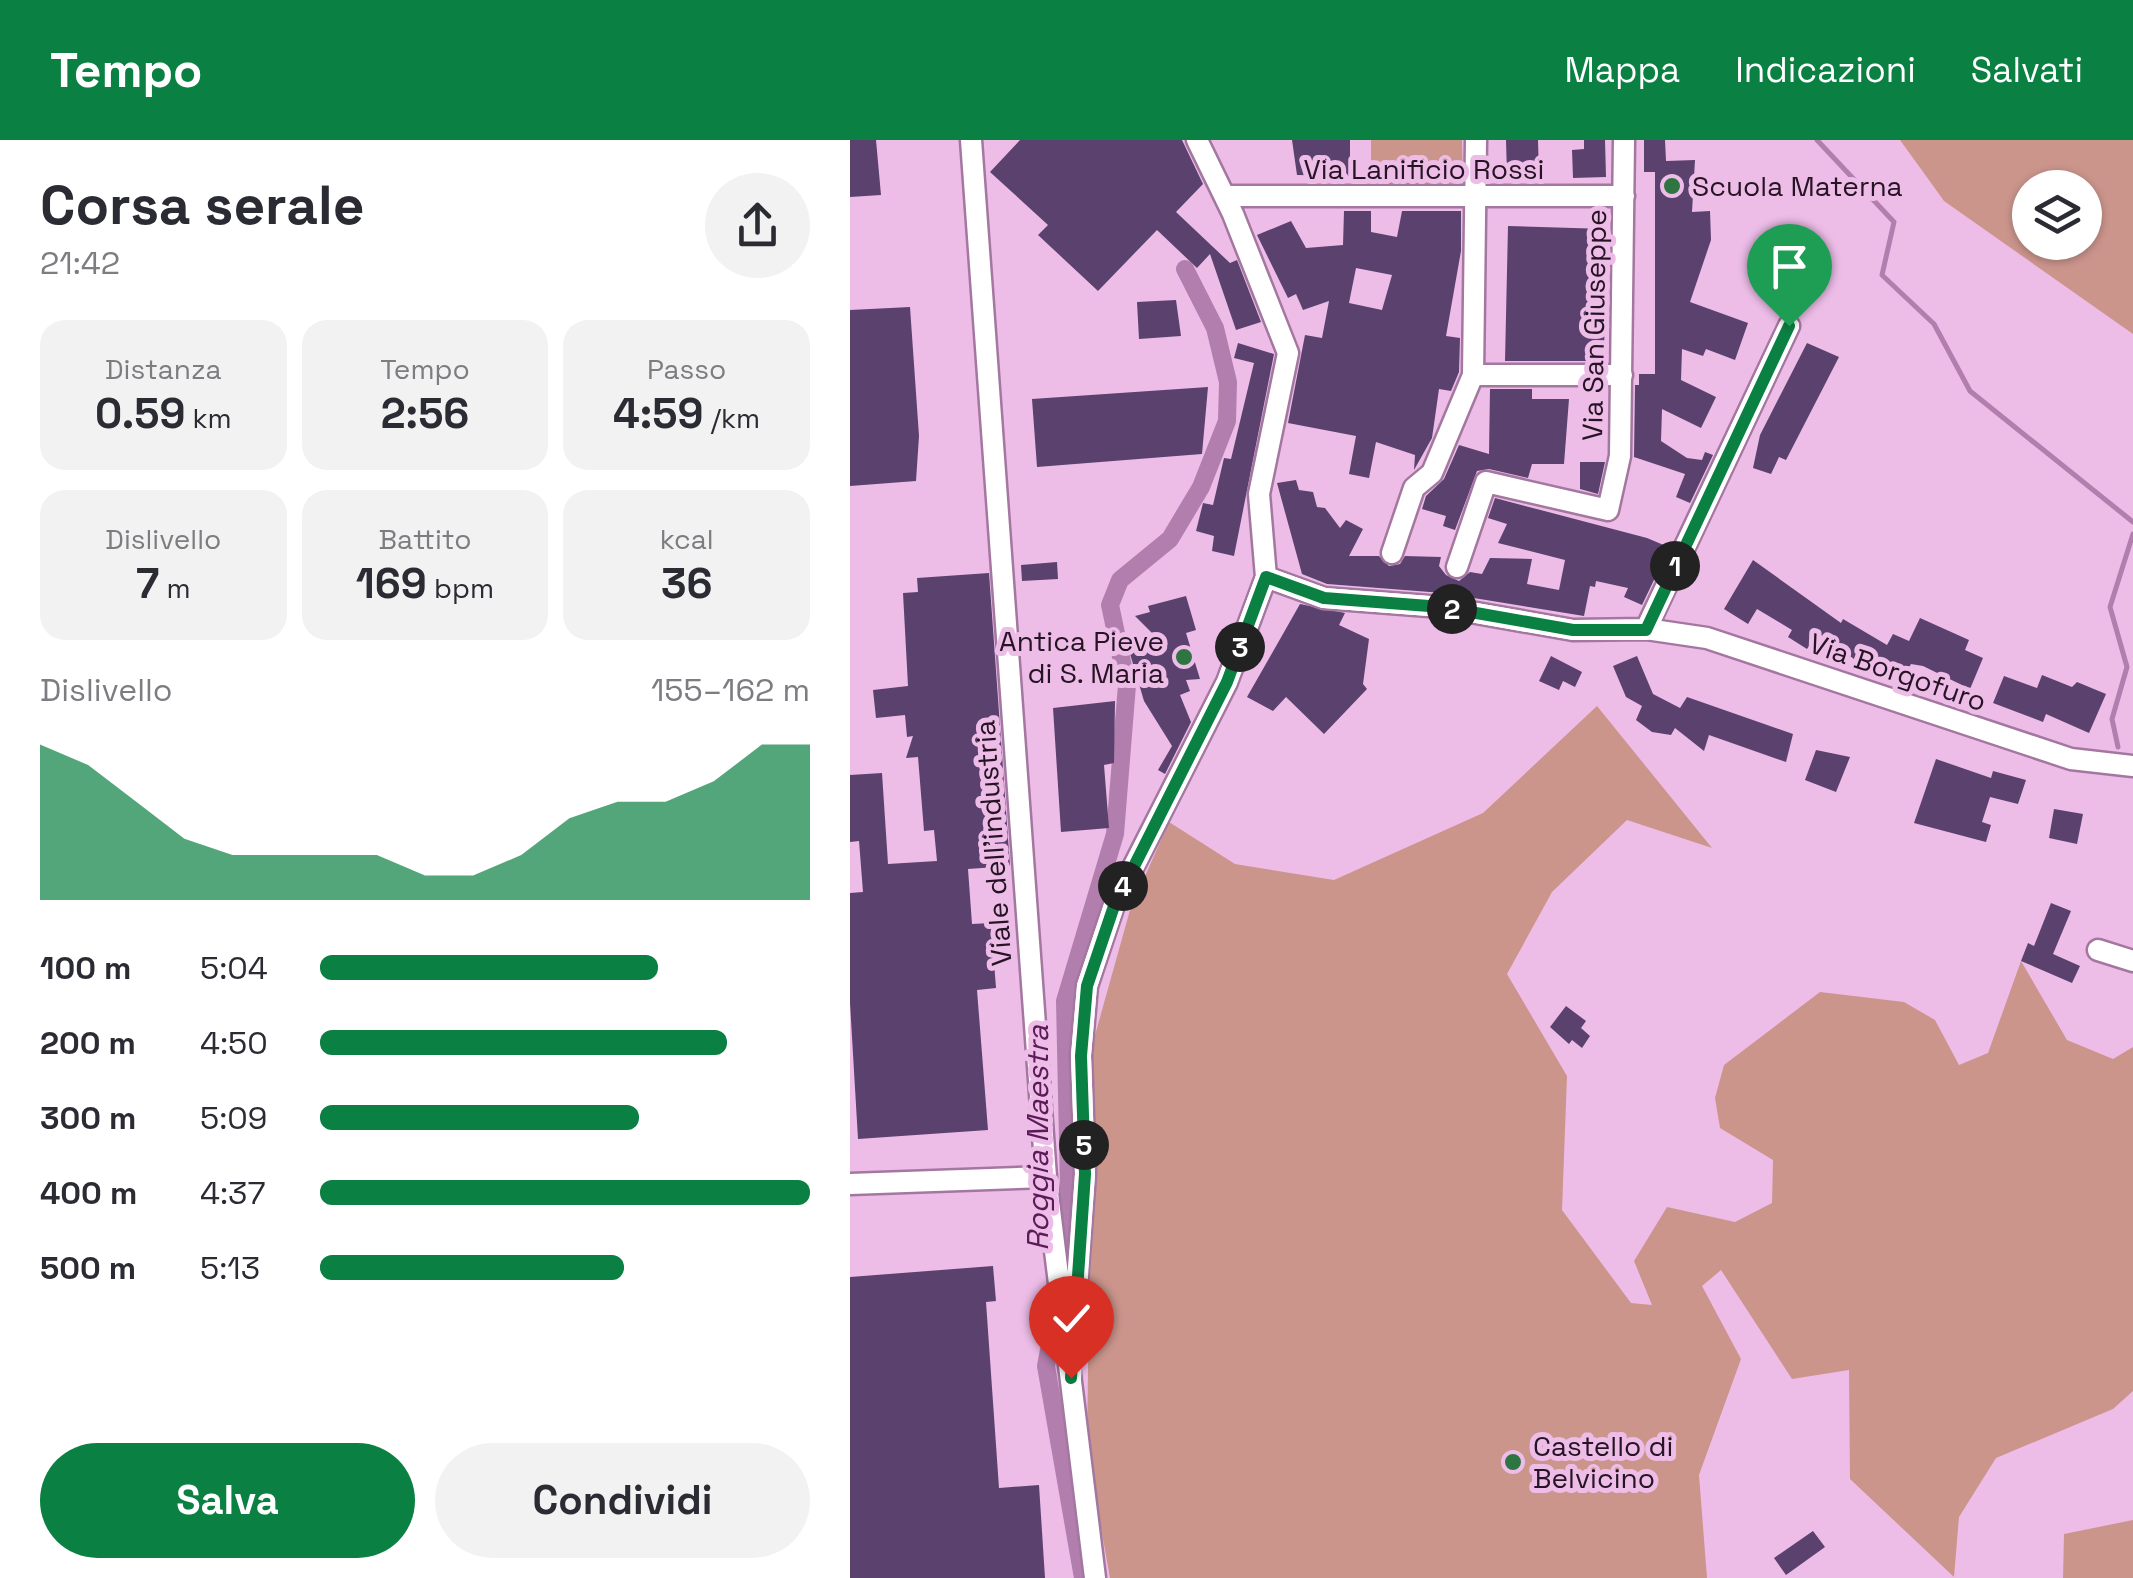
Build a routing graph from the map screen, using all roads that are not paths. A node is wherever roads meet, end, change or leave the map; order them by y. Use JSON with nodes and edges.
{"nodes":[{"id":1,"x":972,"y":140,"type":"edge"},
{"id":2,"x":1197,"y":140,"type":"edge"},
{"id":3,"x":1476,"y":140,"type":"edge"},
{"id":4,"x":1624,"y":140,"type":"edge"},
{"id":5,"x":1225,"y":196,"type":"junction"},
{"id":6,"x":1624,"y":196,"type":"junction"},
{"id":7,"x":1476,"y":198,"type":"junction"},
{"id":8,"x":1789,"y":326,"type":"dead end"},
{"id":9,"x":1473,"y":375,"type":"junction"},
{"id":10,"x":1622,"y":375,"type":"junction"},
{"id":11,"x":1392,"y":553,"type":"dead end"},
{"id":12,"x":1457,"y":566,"type":"dead end"},
{"id":13,"x":1266,"y":577,"type":"junction"},
{"id":14,"x":1646,"y":630,"type":"junction"},
{"id":15,"x":2133,"y":766,"type":"edge"},
{"id":16,"x":2098,"y":950,"type":"dead end"},
{"id":17,"x":2133,"y":961,"type":"edge"},
{"id":18,"x":1046,"y":1178,"type":"junction"},
{"id":19,"x":850,"y":1184,"type":"edge"},
{"id":20,"x":1071,"y":1378,"type":"junction"},
{"id":21,"x":1095,"y":1578,"type":"edge"}],
"edges":[{"from":1,"to":18,"type":"street","name":"Viale dell'industria"},
{"from":2,"to":5,"type":"street"},
{"from":3,"to":7,"type":"street"},
{"from":4,"to":6,"type":"street","name":"Via San Giuseppe"},
{"from":5,"to":7,"type":"street","name":"Via Lanificio Rossi"},
{"from":5,"to":13,"type":"street"},
{"from":6,"to":7,"type":"street","name":"Via Lanificio Rossi"},
{"from":6,"to":10,"type":"street","name":"Via San Giuseppe"},
{"from":7,"to":9,"type":"street"},
{"from":8,"to":14,"type":"street"},
{"from":9,"to":10,"type":"street"},
{"from":9,"to":11,"type":"street"},
{"from":10,"to":12,"type":"street","name":"Via San Giuseppe"},
{"from":13,"to":14,"type":"street","name":"Via Borgofuro"},
{"from":13,"to":20,"type":"street"},
{"from":14,"to":15,"type":"street","name":"Via Borgofuro"},
{"from":16,"to":17,"type":"street"},
{"from":18,"to":19,"type":"street"},
{"from":18,"to":20,"type":"street","name":"Viale dell'industria"},
{"from":20,"to":21,"type":"street","name":"Viale dell'industria"}]}
